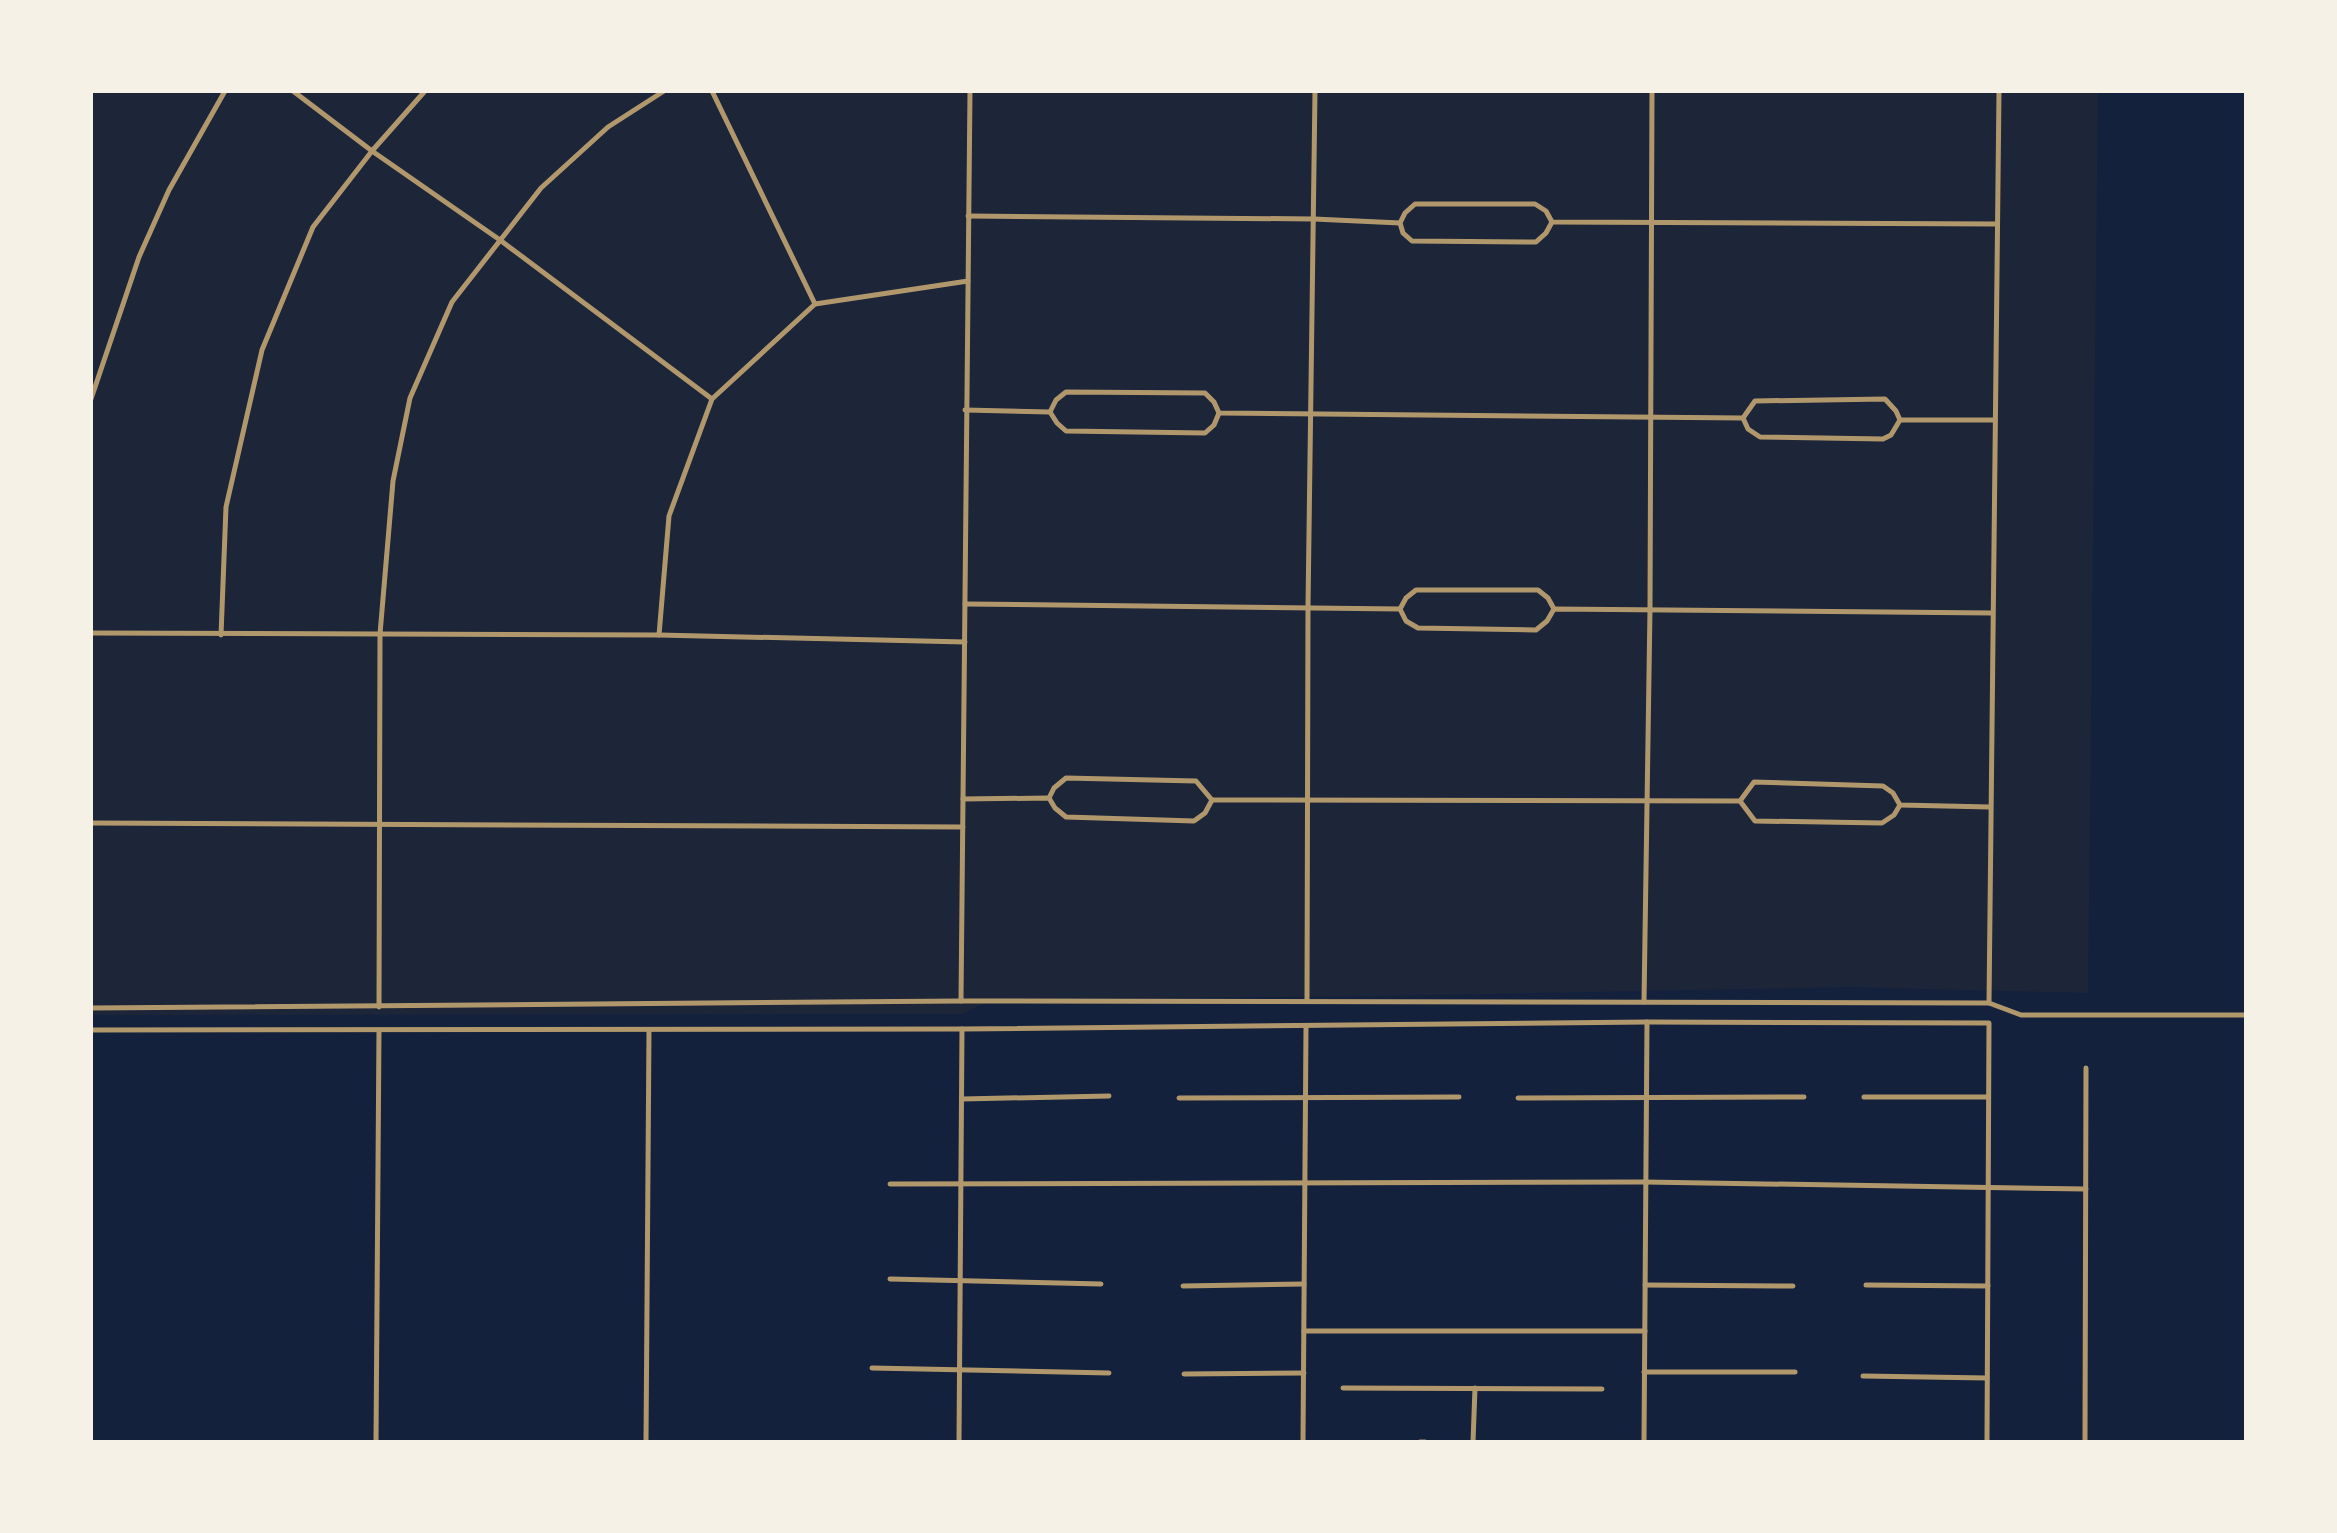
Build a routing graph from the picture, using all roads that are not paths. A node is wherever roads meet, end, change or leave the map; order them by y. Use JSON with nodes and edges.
{"nodes":[{"id":1,"x":225,"y":91,"type":"edge"},
{"id":2,"x":293,"y":91,"type":"edge"},
{"id":3,"x":425,"y":91,"type":"edge"},
{"id":4,"x":664,"y":91,"type":"edge"},
{"id":5,"x":712,"y":91,"type":"edge"},
{"id":6,"x":970,"y":91,"type":"edge"},
{"id":7,"x":1315,"y":91,"type":"edge"},
{"id":8,"x":1652,"y":91,"type":"edge"},
{"id":9,"x":1999,"y":91,"type":"edge"},
{"id":10,"x":373,"y":151,"type":"junction"},
{"id":11,"x":968,"y":216,"type":"junction"},
{"id":12,"x":1314,"y":219,"type":"junction"},
{"id":13,"x":1552,"y":222,"type":"junction"},
{"id":14,"x":1400,"y":223,"type":"junction"},
{"id":15,"x":1651,"y":224,"type":"junction"},
{"id":16,"x":1996,"y":224,"type":"junction"},
{"id":17,"x":500,"y":240,"type":"junction"},
{"id":18,"x":968,"y":281,"type":"junction"},
{"id":19,"x":815,"y":304,"type":"junction"},
{"id":20,"x":91,"y":399,"type":"edge"},
{"id":21,"x":712,"y":399,"type":"junction"},
{"id":22,"x":965,"y":410,"type":"junction"},
{"id":23,"x":1050,"y":412,"type":"junction"},
{"id":24,"x":1219,"y":413,"type":"junction"},
{"id":25,"x":1312,"y":414,"type":"junction"},
{"id":26,"x":1650,"y":418,"type":"junction"},
{"id":27,"x":1743,"y":418,"type":"junction"},
{"id":28,"x":1900,"y":420,"type":"junction"},
{"id":29,"x":1995,"y":420,"type":"junction"},
{"id":30,"x":965,"y":604,"type":"junction"},
{"id":31,"x":1308,"y":607,"type":"junction"},
{"id":32,"x":1399,"y":609,"type":"junction"},
{"id":33,"x":1554,"y":609,"type":"junction"},
{"id":34,"x":1650,"y":609,"type":"junction"},
{"id":35,"x":1992,"y":613,"type":"junction"},
{"id":36,"x":91,"y":633,"type":"edge"},
{"id":37,"x":380,"y":634,"type":"junction"},
{"id":38,"x":221,"y":635,"type":"junction"},
{"id":39,"x":659,"y":635,"type":"junction"},
{"id":40,"x":964,"y":642,"type":"junction"},
{"id":41,"x":1049,"y":798,"type":"junction"},
{"id":42,"x":963,"y":799,"type":"junction"},
{"id":43,"x":1309,"y":799,"type":"junction"},
{"id":44,"x":1212,"y":800,"type":"junction"},
{"id":45,"x":1740,"y":801,"type":"junction"},
{"id":46,"x":1648,"y":802,"type":"junction"},
{"id":47,"x":1900,"y":805,"type":"junction"},
{"id":48,"x":1990,"y":807,"type":"junction"},
{"id":49,"x":91,"y":823,"type":"edge"},
{"id":50,"x":381,"y":825,"type":"junction"},
{"id":51,"x":963,"y":827,"type":"junction"},
{"id":52,"x":961,"y":1001,"type":"junction"},
{"id":53,"x":1307,"y":1001,"type":"junction"},
{"id":54,"x":1644,"y":1002,"type":"junction"},
{"id":55,"x":1989,"y":1003,"type":"junction"},
{"id":56,"x":379,"y":1007,"type":"junction"},
{"id":57,"x":91,"y":1008,"type":"edge"},
{"id":58,"x":2246,"y":1014,"type":"edge"},
{"id":59,"x":1647,"y":1022,"type":"junction"},
{"id":60,"x":1306,"y":1027,"type":"junction"},
{"id":61,"x":962,"y":1029,"type":"junction"},
{"id":62,"x":91,"y":1030,"type":"edge"},
{"id":63,"x":379,"y":1030,"type":"junction"},
{"id":64,"x":649,"y":1030,"type":"junction"},
{"id":65,"x":2087,"y":1068,"type":"dead end"},
{"id":66,"x":1109,"y":1096,"type":"dead end"},
{"id":67,"x":1459,"y":1097,"type":"dead end"},
{"id":68,"x":1804,"y":1097,"type":"dead end"},
{"id":69,"x":1864,"y":1097,"type":"dead end"},
{"id":70,"x":1989,"y":1097,"type":"junction"},
{"id":71,"x":1179,"y":1098,"type":"dead end"},
{"id":72,"x":1518,"y":1098,"type":"dead end"},
{"id":73,"x":1646,"y":1098,"type":"junction"},
{"id":74,"x":962,"y":1099,"type":"junction"},
{"id":75,"x":1306,"y":1099,"type":"junction"},
{"id":76,"x":1305,"y":1182,"type":"junction"},
{"id":77,"x":1645,"y":1182,"type":"junction"},
{"id":78,"x":962,"y":1183,"type":"junction"},
{"id":79,"x":890,"y":1184,"type":"dead end"},
{"id":80,"x":1988,"y":1186,"type":"junction"},
{"id":81,"x":2086,"y":1189,"type":"junction"},
{"id":82,"x":890,"y":1279,"type":"dead end"},
{"id":83,"x":961,"y":1280,"type":"junction"},
{"id":84,"x":1304,"y":1283,"type":"junction"},
{"id":85,"x":1101,"y":1284,"type":"dead end"},
{"id":86,"x":1645,"y":1285,"type":"junction"},
{"id":87,"x":1183,"y":1286,"type":"dead end"},
{"id":88,"x":1793,"y":1286,"type":"dead end"},
{"id":89,"x":1866,"y":1286,"type":"dead end"},
{"id":90,"x":1988,"y":1286,"type":"junction"},
{"id":91,"x":1304,"y":1331,"type":"junction"},
{"id":92,"x":1644,"y":1331,"type":"junction"},
{"id":93,"x":872,"y":1368,"type":"dead end"},
{"id":94,"x":959,"y":1368,"type":"junction"},
{"id":95,"x":1644,"y":1372,"type":"junction"},
{"id":96,"x":1795,"y":1372,"type":"dead end"},
{"id":97,"x":1109,"y":1373,"type":"dead end"},
{"id":98,"x":1304,"y":1373,"type":"junction"},
{"id":99,"x":1184,"y":1374,"type":"dead end"},
{"id":100,"x":1863,"y":1376,"type":"dead end"},
{"id":101,"x":1987,"y":1378,"type":"junction"},
{"id":102,"x":1343,"y":1388,"type":"dead end"},
{"id":103,"x":1475,"y":1388,"type":"junction"},
{"id":104,"x":1602,"y":1389,"type":"dead end"},
{"id":105,"x":376,"y":1442,"type":"edge"},
{"id":106,"x":646,"y":1442,"type":"edge"},
{"id":107,"x":959,"y":1442,"type":"edge"},
{"id":108,"x":1303,"y":1442,"type":"edge"},
{"id":109,"x":1474,"y":1442,"type":"edge"},
{"id":110,"x":1644,"y":1442,"type":"edge"},
{"id":111,"x":1987,"y":1442,"type":"edge"},
{"id":112,"x":2085,"y":1442,"type":"edge"}],
"edges":[{"from":1,"to":20,"type":"street"},
{"from":2,"to":10,"type":"street"},
{"from":3,"to":10,"type":"street"},
{"from":4,"to":17,"type":"street"},
{"from":5,"to":19,"type":"street"},
{"from":6,"to":11,"type":"street"},
{"from":7,"to":12,"type":"street"},
{"from":8,"to":15,"type":"street"},
{"from":9,"to":16,"type":"street"},
{"from":10,"to":17,"type":"street"},
{"from":10,"to":38,"type":"street"},
{"from":11,"to":12,"type":"street"},
{"from":11,"to":18,"type":"street"},
{"from":12,"to":14,"type":"street"},
{"from":12,"to":25,"type":"street"},
{"from":13,"to":14,"type":"street"},
{"from":13,"to":14,"type":"street"},
{"from":13,"to":15,"type":"street"},
{"from":15,"to":16,"type":"street"},
{"from":15,"to":26,"type":"street"},
{"from":16,"to":29,"type":"street"},
{"from":17,"to":21,"type":"street"},
{"from":17,"to":37,"type":"street"},
{"from":18,"to":19,"type":"street"},
{"from":18,"to":22,"type":"street"},
{"from":19,"to":21,"type":"street"},
{"from":21,"to":39,"type":"street"},
{"from":22,"to":23,"type":"street"},
{"from":22,"to":30,"type":"street"},
{"from":23,"to":24,"type":"street"},
{"from":23,"to":24,"type":"street"},
{"from":24,"to":25,"type":"street"},
{"from":25,"to":26,"type":"street"},
{"from":25,"to":31,"type":"street"},
{"from":26,"to":27,"type":"street"},
{"from":26,"to":34,"type":"street"},
{"from":27,"to":28,"type":"street"},
{"from":27,"to":28,"type":"street"},
{"from":28,"to":29,"type":"street"},
{"from":29,"to":35,"type":"street"},
{"from":30,"to":31,"type":"street"},
{"from":30,"to":40,"type":"street"},
{"from":31,"to":32,"type":"street"},
{"from":31,"to":43,"type":"street"},
{"from":32,"to":33,"type":"street"},
{"from":32,"to":33,"type":"street"},
{"from":33,"to":34,"type":"street"},
{"from":34,"to":35,"type":"street"},
{"from":34,"to":46,"type":"street"},
{"from":35,"to":48,"type":"street"},
{"from":36,"to":38,"type":"street"},
{"from":37,"to":38,"type":"street"},
{"from":37,"to":39,"type":"street"},
{"from":37,"to":50,"type":"street"},
{"from":39,"to":40,"type":"street"},
{"from":40,"to":42,"type":"street"},
{"from":41,"to":42,"type":"street"},
{"from":41,"to":44,"type":"street"},
{"from":41,"to":44,"type":"street"},
{"from":42,"to":51,"type":"street"},
{"from":43,"to":44,"type":"street"},
{"from":43,"to":46,"type":"street"},
{"from":43,"to":53,"type":"street"},
{"from":45,"to":46,"type":"street"},
{"from":45,"to":47,"type":"street"},
{"from":45,"to":47,"type":"street"},
{"from":46,"to":54,"type":"street"},
{"from":47,"to":48,"type":"street"},
{"from":48,"to":55,"type":"street"},
{"from":49,"to":50,"type":"street"},
{"from":50,"to":51,"type":"street"},
{"from":50,"to":56,"type":"street"},
{"from":51,"to":52,"type":"street"},
{"from":52,"to":53,"type":"street"},
{"from":52,"to":56,"type":"street"},
{"from":53,"to":54,"type":"street"},
{"from":54,"to":55,"type":"street"},
{"from":55,"to":58,"type":"street"},
{"from":56,"to":57,"type":"street"},
{"from":59,"to":60,"type":"street"},
{"from":59,"to":70,"type":"street"},
{"from":59,"to":73,"type":"street"},
{"from":60,"to":61,"type":"street"},
{"from":60,"to":75,"type":"street"},
{"from":61,"to":64,"type":"street"},
{"from":61,"to":74,"type":"street"},
{"from":62,"to":63,"type":"street"},
{"from":63,"to":64,"type":"street"},
{"from":63,"to":105,"type":"street"},
{"from":64,"to":106,"type":"street"},
{"from":65,"to":81,"type":"street"},
{"from":66,"to":74,"type":"street"},
{"from":67,"to":75,"type":"street"},
{"from":68,"to":73,"type":"street"},
{"from":69,"to":70,"type":"street"},
{"from":70,"to":80,"type":"street"},
{"from":71,"to":75,"type":"street"},
{"from":72,"to":73,"type":"street"},
{"from":73,"to":77,"type":"street"},
{"from":74,"to":78,"type":"street"},
{"from":75,"to":76,"type":"street"},
{"from":76,"to":77,"type":"street"},
{"from":76,"to":78,"type":"street"},
{"from":76,"to":84,"type":"street"},
{"from":77,"to":80,"type":"street"},
{"from":77,"to":86,"type":"street"},
{"from":78,"to":79,"type":"street"},
{"from":78,"to":83,"type":"street"},
{"from":80,"to":81,"type":"street"},
{"from":80,"to":90,"type":"street"},
{"from":81,"to":112,"type":"street"},
{"from":82,"to":83,"type":"street"},
{"from":83,"to":85,"type":"street"},
{"from":83,"to":94,"type":"street"},
{"from":84,"to":87,"type":"street"},
{"from":84,"to":91,"type":"street"},
{"from":86,"to":88,"type":"street"},
{"from":86,"to":92,"type":"street"},
{"from":89,"to":90,"type":"street"},
{"from":90,"to":101,"type":"street"},
{"from":91,"to":92,"type":"street"},
{"from":91,"to":98,"type":"street"},
{"from":92,"to":95,"type":"street"},
{"from":93,"to":94,"type":"street"},
{"from":94,"to":97,"type":"street"},
{"from":94,"to":107,"type":"street"},
{"from":95,"to":96,"type":"street"},
{"from":95,"to":110,"type":"street"},
{"from":98,"to":99,"type":"street"},
{"from":98,"to":108,"type":"street"},
{"from":100,"to":101,"type":"street"},
{"from":101,"to":111,"type":"street"},
{"from":102,"to":103,"type":"street"},
{"from":103,"to":104,"type":"street"},
{"from":103,"to":109,"type":"street"}]}
